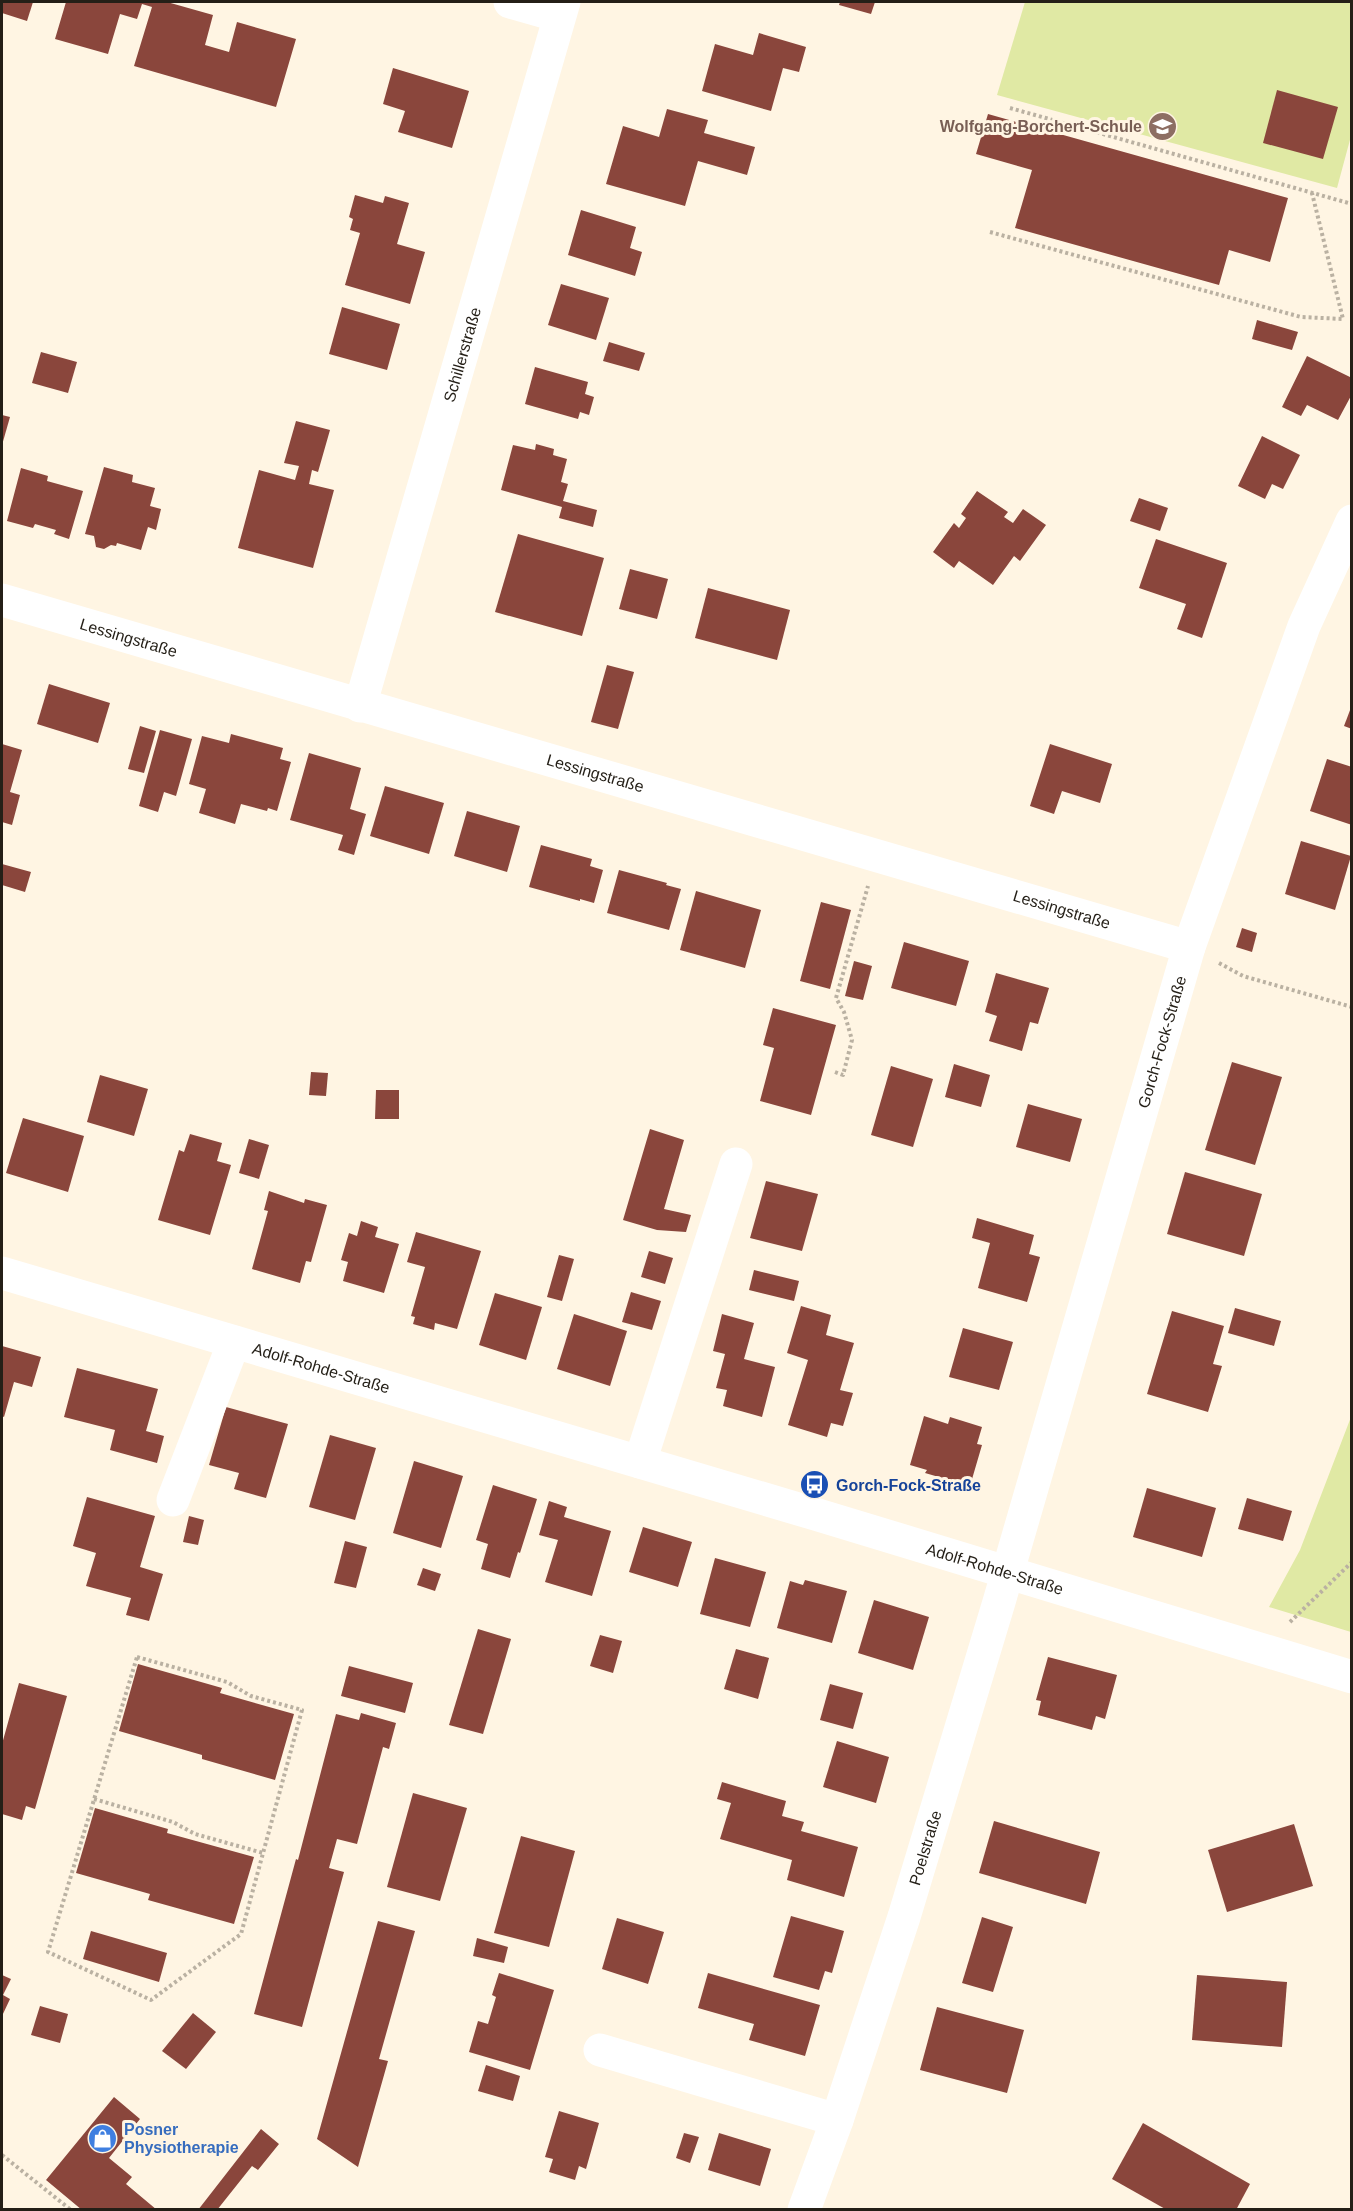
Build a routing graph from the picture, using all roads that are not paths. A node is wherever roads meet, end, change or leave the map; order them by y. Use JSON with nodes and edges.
{"nodes":[{"id":1,"x":510,"y":2,"type":"edge"},
{"id":2,"x":562,"y":9,"type":"edge"},
{"id":3,"x":1352,"y":521,"type":"edge"},
{"id":4,"x":2,"y":600,"type":"edge"},
{"id":5,"x":360,"y":706,"type":"junction"},
{"id":6,"x":1188,"y":947,"type":"junction"},
{"id":7,"x":736,"y":1164,"type":"dead end"},
{"id":8,"x":2,"y":1273,"type":"edge"},
{"id":9,"x":234,"y":1342,"type":"junction"},
{"id":10,"x":640,"y":1462,"type":"junction"},
{"id":11,"x":173,"y":1500,"type":"dead end"},
{"id":12,"x":1006,"y":1573,"type":"junction"},
{"id":13,"x":1352,"y":1677,"type":"edge"},
{"id":14,"x":600,"y":2050,"type":"dead end"},
{"id":15,"x":837,"y":2120,"type":"junction"},
{"id":16,"x":804,"y":2210,"type":"edge"}],
"edges":[{"from":1,"to":2,"type":"street"},
{"from":2,"to":5,"type":"street","name":"Schillerstraße"},
{"from":3,"to":6,"type":"street","name":"Gorch-Fock-Straße"},
{"from":4,"to":5,"type":"street","name":"Lessingstraße"},
{"from":5,"to":6,"type":"street","name":"Lessingstraße"},
{"from":6,"to":12,"type":"street","name":"Gorch-Fock-Straße"},
{"from":7,"to":10,"type":"street"},
{"from":8,"to":9,"type":"street","name":"Adolf-Rohde-Straße"},
{"from":9,"to":10,"type":"street","name":"Adolf-Rohde-Straße"},
{"from":9,"to":11,"type":"street"},
{"from":10,"to":12,"type":"street","name":"Adolf-Rohde-Straße"},
{"from":12,"to":13,"type":"street","name":"Adolf-Rohde-Straße"},
{"from":12,"to":15,"type":"street","name":"Poelstraße"},
{"from":14,"to":15,"type":"street"},
{"from":15,"to":16,"type":"street","name":"Poelstraße"}]}
